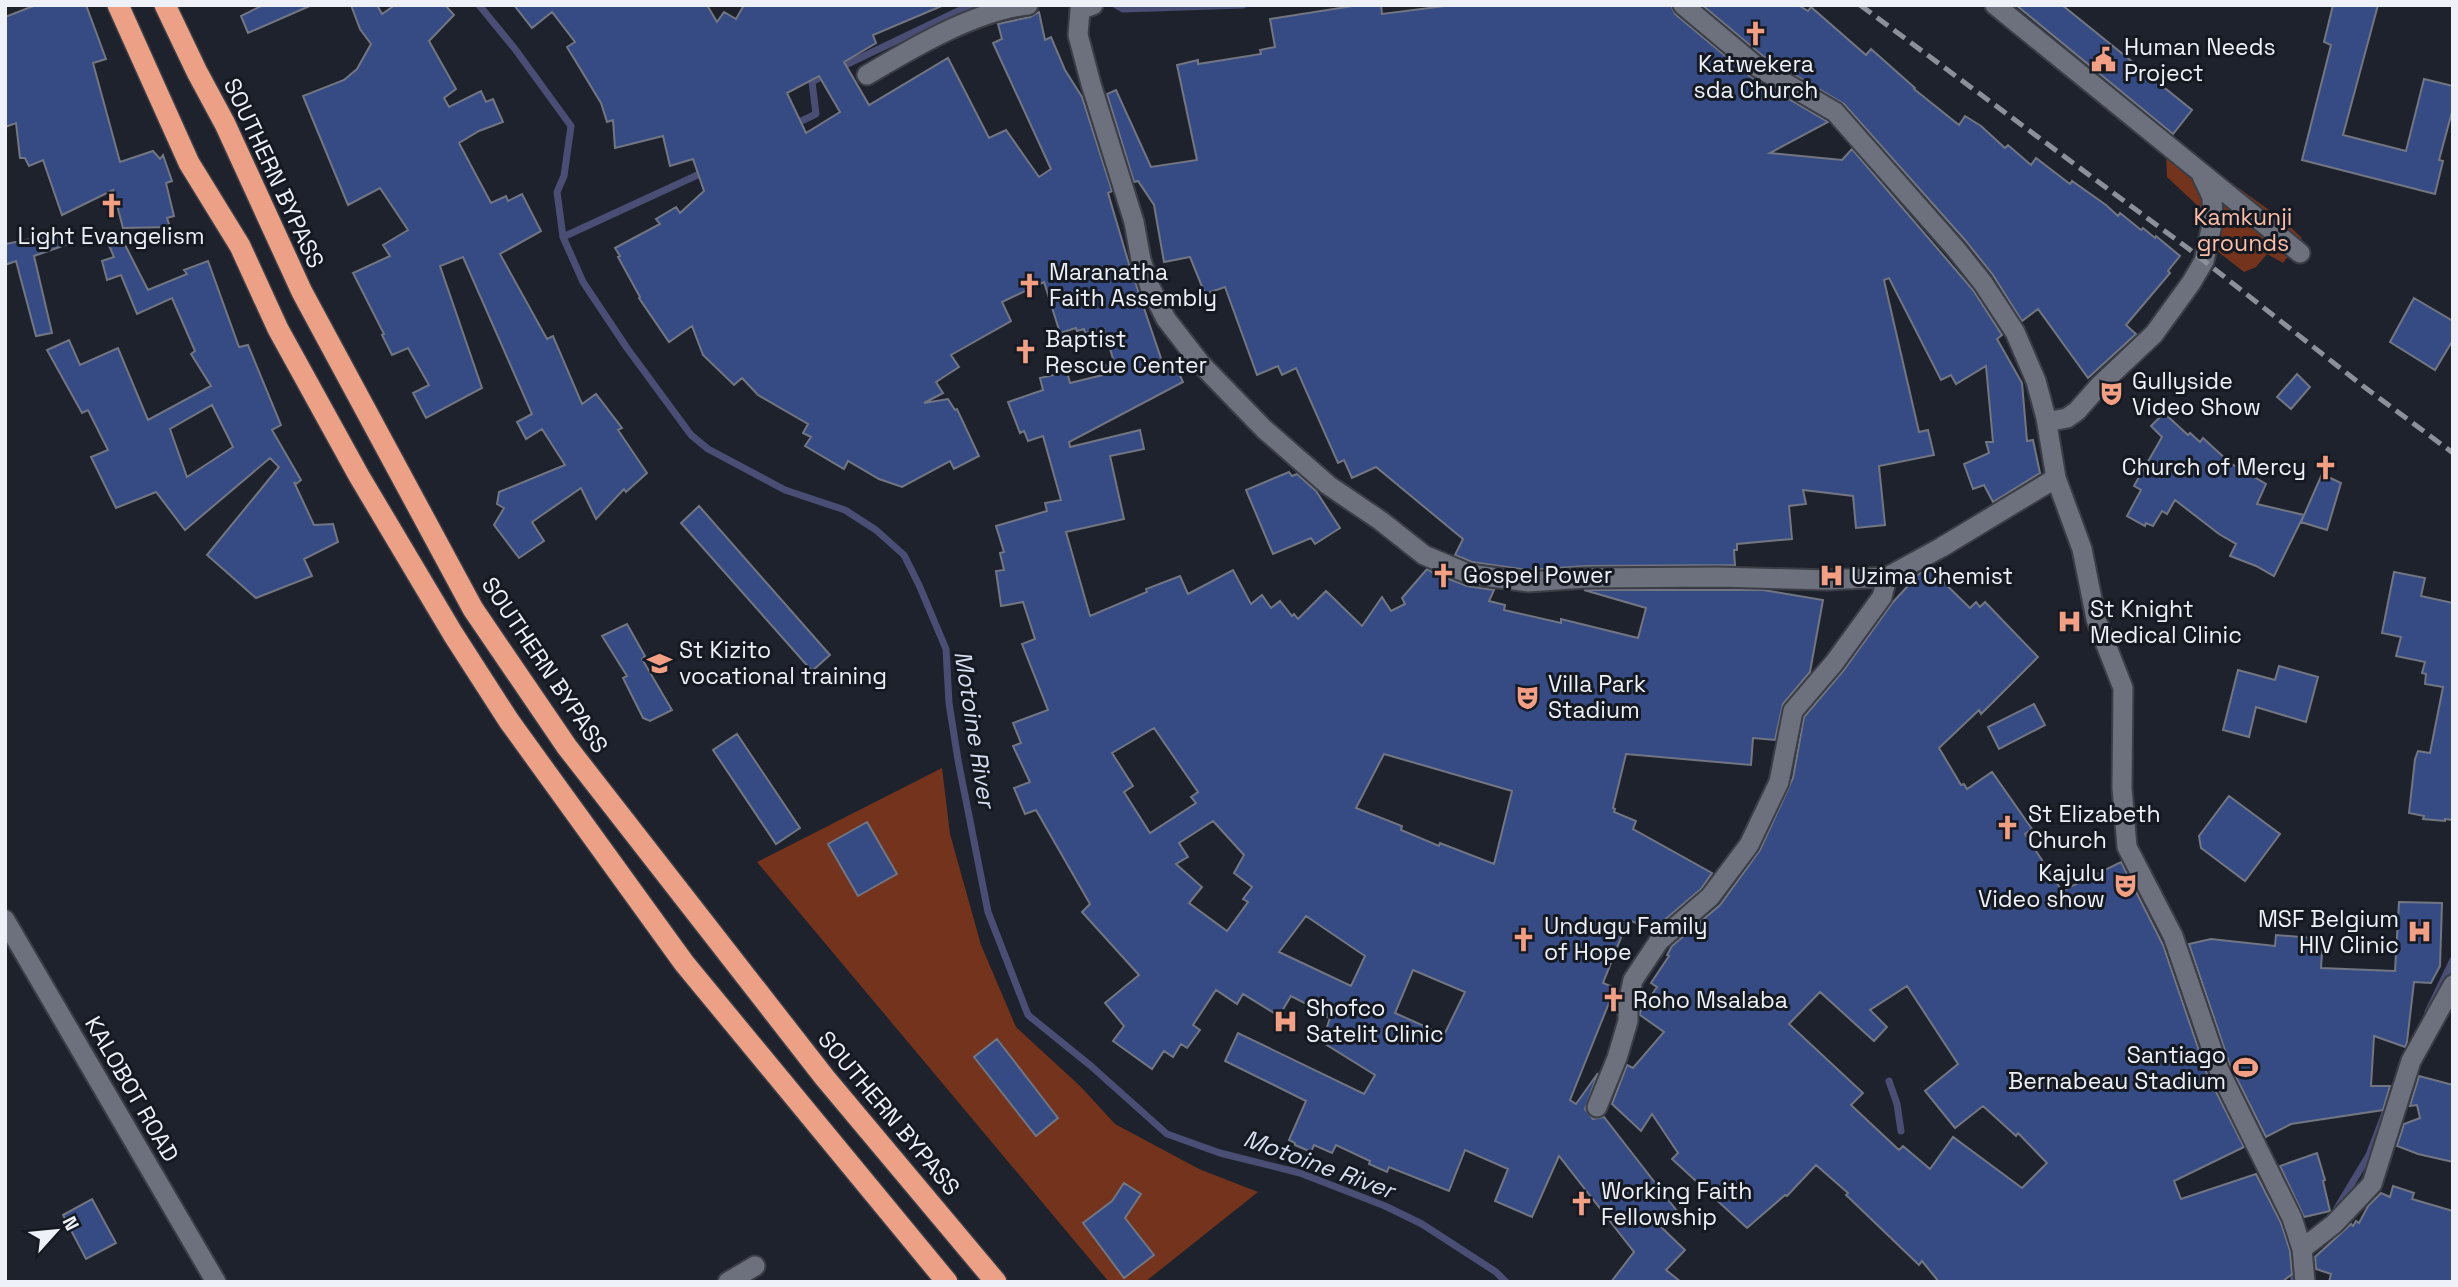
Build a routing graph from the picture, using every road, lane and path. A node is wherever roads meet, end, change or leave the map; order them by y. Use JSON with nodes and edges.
{"nodes":[{"id":1,"x":118,"y":5,"type":"edge"},
{"id":2,"x":165,"y":5,"type":"edge"},
{"id":3,"x":1028,"y":5,"type":"edge"},
{"id":4,"x":1684,"y":5,"type":"edge"},
{"id":5,"x":1995,"y":5,"type":"edge"},
{"id":6,"x":1080,"y":7,"type":"edge"},
{"id":7,"x":867,"y":75,"type":"dead end"},
{"id":8,"x":2200,"y":172,"type":"junction"},
{"id":9,"x":2300,"y":253,"type":"dead end"},
{"id":10,"x":2048,"y":422,"type":"junction"},
{"id":11,"x":2056,"y":478,"type":"junction"},
{"id":12,"x":1886,"y":577,"type":"junction"},
{"id":13,"x":5,"y":920,"type":"edge"},
{"id":14,"x":2453,"y":985,"type":"edge"},
{"id":15,"x":1597,"y":1107,"type":"dead end"},
{"id":16,"x":2302,"y":1249,"type":"junction"},
{"id":17,"x":755,"y":1266,"type":"dead end"},
{"id":18,"x":216,"y":1282,"type":"edge"},
{"id":19,"x":729,"y":1282,"type":"edge"},
{"id":20,"x":947,"y":1282,"type":"edge"},
{"id":21,"x":996,"y":1282,"type":"edge"},
{"id":22,"x":2305,"y":1282,"type":"edge"}],
"edges":[{"from":1,"to":20,"type":"highway"},
{"from":2,"to":21,"type":"highway","name":"SOUTHERN BYPASS"},
{"from":3,"to":7,"type":"street"},
{"from":4,"to":10,"type":"street"},
{"from":5,"to":8,"type":"street"},
{"from":6,"to":12,"type":"street"},
{"from":8,"to":9,"type":"street"},
{"from":8,"to":10,"type":"street"},
{"from":10,"to":11,"type":"street"},
{"from":11,"to":12,"type":"street"},
{"from":11,"to":16,"type":"street"},
{"from":12,"to":15,"type":"street"},
{"from":13,"to":18,"type":"street","name":"KALOBOT ROAD"},
{"from":14,"to":16,"type":"street"},
{"from":16,"to":22,"type":"street"},
{"from":17,"to":19,"type":"street"}]}
